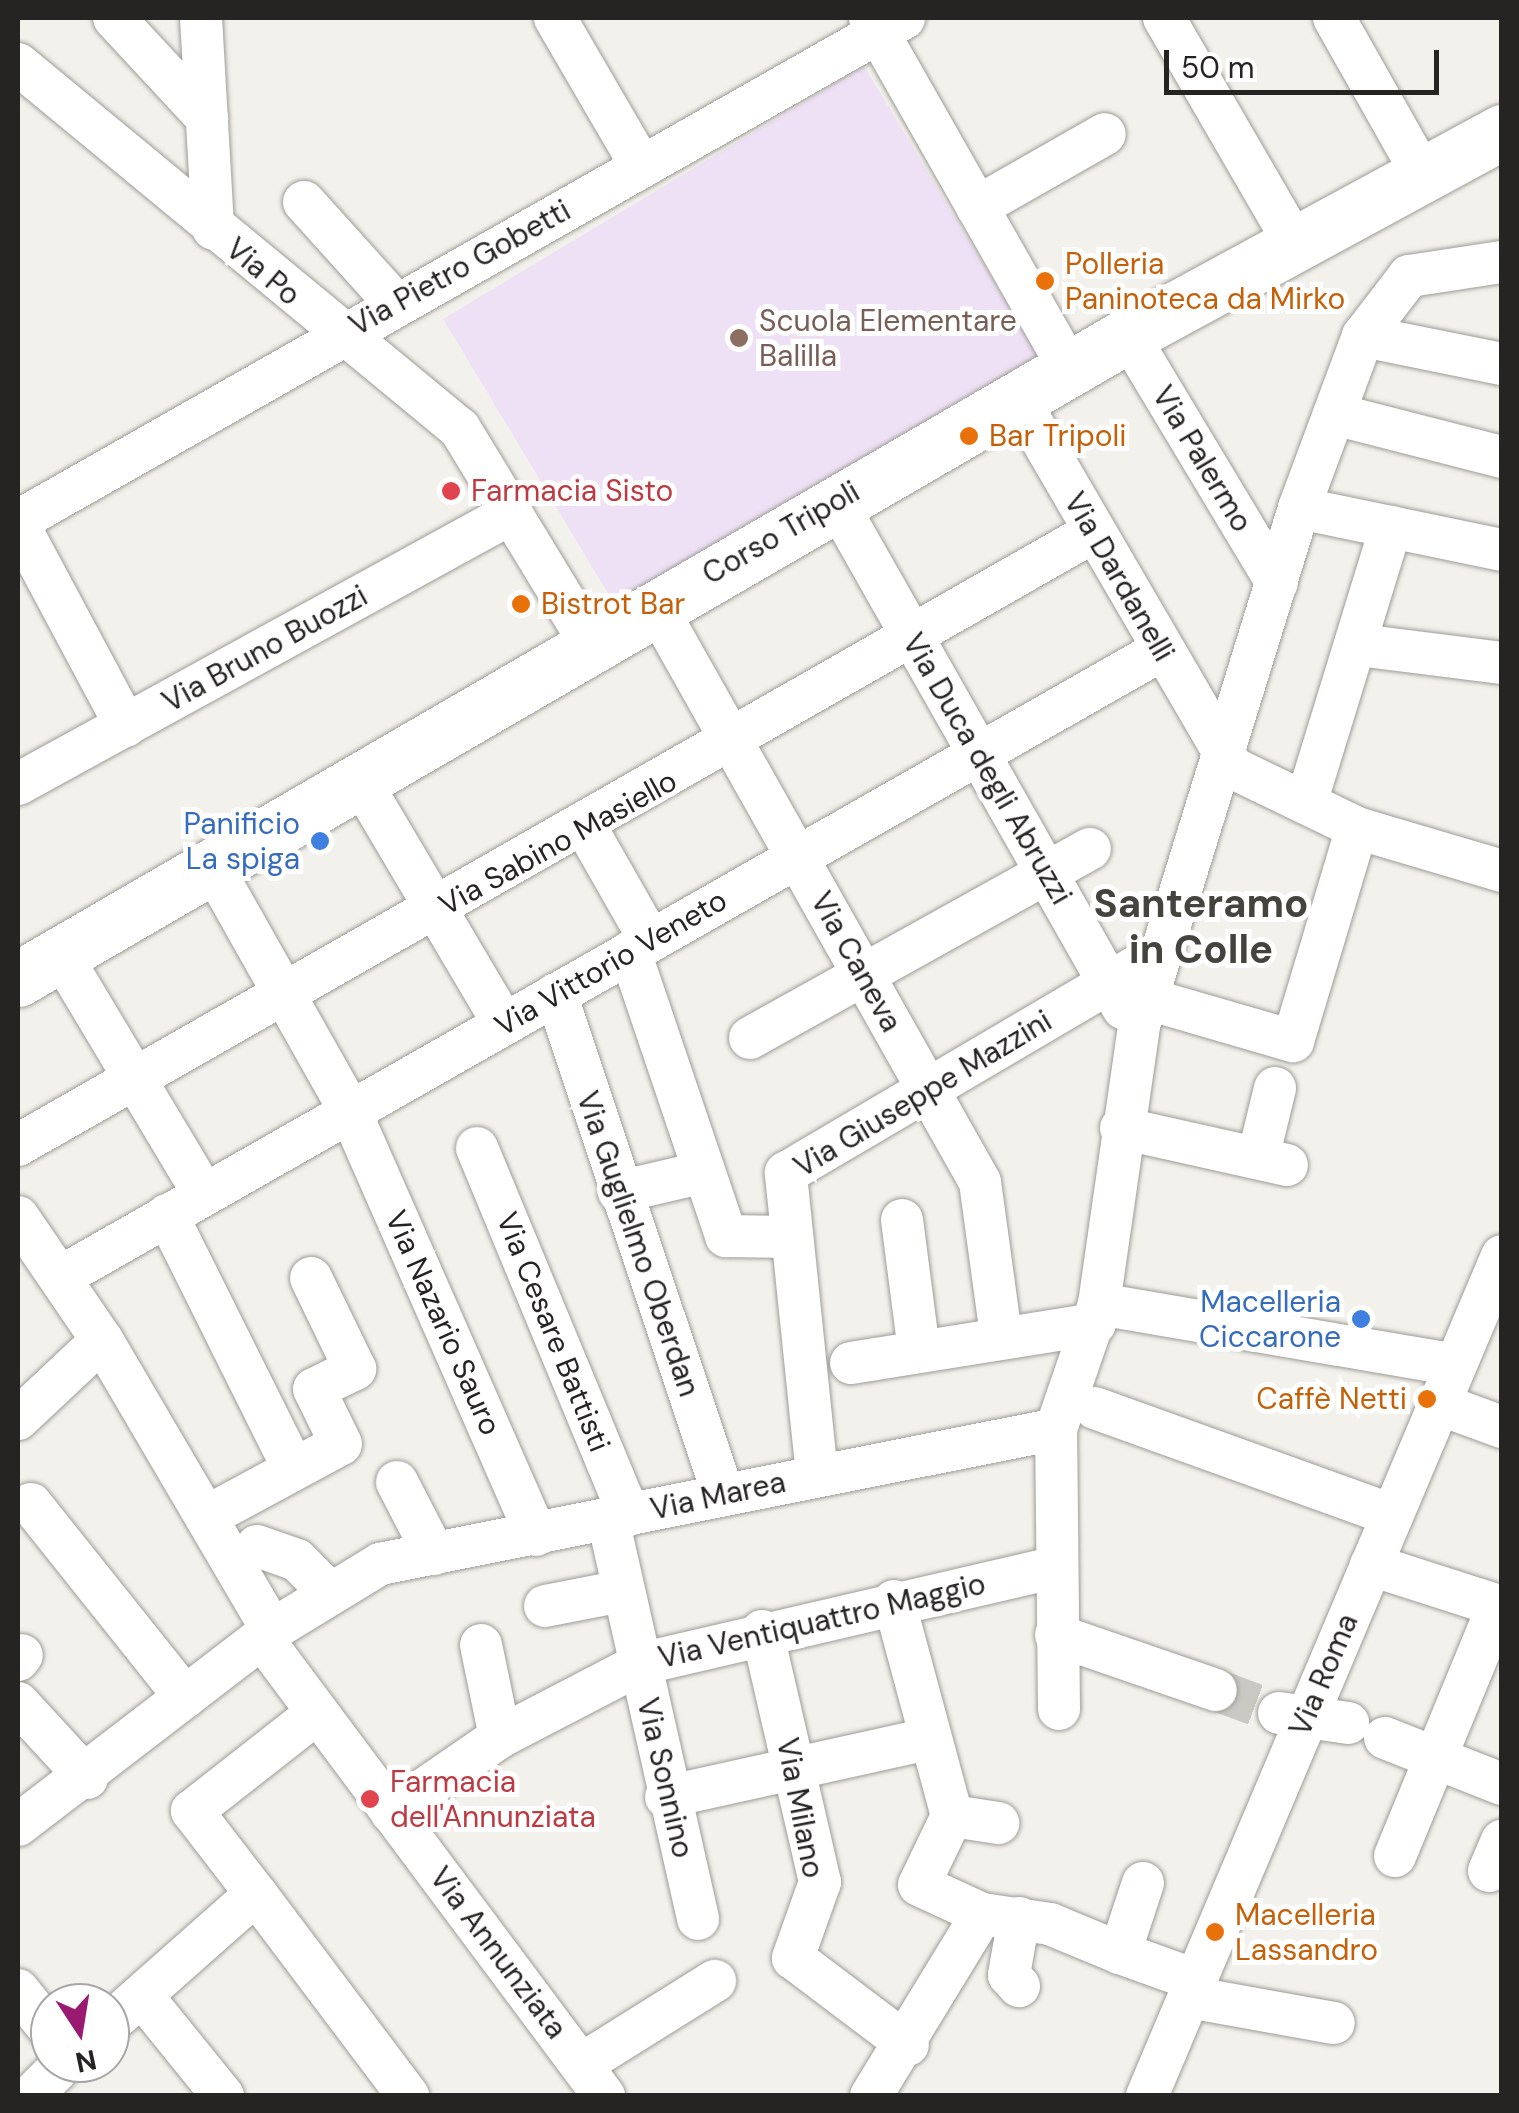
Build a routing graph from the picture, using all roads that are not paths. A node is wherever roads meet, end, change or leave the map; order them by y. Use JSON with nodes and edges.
{"nodes":[{"id":1,"x":114,"y":18,"type":"edge"},
{"id":2,"x":201,"y":18,"type":"edge"},
{"id":3,"x":555,"y":18,"type":"edge"},
{"id":4,"x":1164,"y":18,"type":"edge"},
{"id":5,"x":1334,"y":18,"type":"edge"},
{"id":6,"x":884,"y":22,"type":"edge"},
{"id":7,"x":18,"y":64,"type":"edge"},
{"id":8,"x":207,"y":118,"type":"junction"},
{"id":9,"x":1502,"y":132,"type":"edge"},
{"id":10,"x":1104,"y":134,"type":"dead end"},
{"id":11,"x":641,"y":166,"type":"junction"},
{"id":12,"x":1424,"y":177,"type":"junction"},
{"id":13,"x":304,"y":202,"type":"dead end"},
{"id":14,"x":977,"y":207,"type":"junction"},
{"id":15,"x":212,"y":229,"type":"junction"},
{"id":16,"x":1296,"y":246,"type":"junction"},
{"id":17,"x":1502,"y":262,"type":"edge"},
{"id":18,"x":396,"y":304,"type":"junction"},
{"id":19,"x":340,"y":336,"type":"junction"},
{"id":20,"x":1128,"y":336,"type":"junction"},
{"id":21,"x":1364,"y":336,"type":"junction"},
{"id":22,"x":1502,"y":364,"type":"edge"},
{"id":23,"x":1070,"y":369,"type":"junction"},
{"id":24,"x":1018,"y":399,"type":"junction"},
{"id":25,"x":1334,"y":414,"type":"junction"},
{"id":26,"x":1502,"y":457,"type":"edge"},
{"id":27,"x":836,"y":502,"type":"junction"},
{"id":28,"x":1299,"y":508,"type":"junction"},
{"id":29,"x":512,"y":513,"type":"junction"},
{"id":30,"x":18,"y":523,"type":"edge"},
{"id":31,"x":1391,"y":527,"type":"junction"},
{"id":32,"x":1093,"y":532,"type":"junction"},
{"id":33,"x":1502,"y":550,"type":"edge"},
{"id":34,"x":1277,"y":583,"type":"junction"},
{"id":35,"x":656,"y":605,"type":"junction"},
{"id":36,"x":914,"y":640,"type":"junction"},
{"id":37,"x":590,"y":643,"type":"junction"},
{"id":38,"x":1359,"y":645,"type":"junction"},
{"id":39,"x":1160,"y":651,"type":"junction"},
{"id":40,"x":1502,"y":662,"type":"edge"},
{"id":41,"x":126,"y":726,"type":"junction"},
{"id":42,"x":734,"y":744,"type":"junction"},
{"id":43,"x":979,"y":753,"type":"junction"},
{"id":44,"x":1224,"y":753,"type":"junction"},
{"id":45,"x":18,"y":784,"type":"edge"},
{"id":46,"x":362,"y":784,"type":"junction"},
{"id":47,"x":1306,"y":802,"type":"junction"},
{"id":48,"x":584,"y":826,"type":"junction"},
{"id":49,"x":1357,"y":828,"type":"junction"},
{"id":50,"x":1090,"y":848,"type":"dead end"},
{"id":51,"x":797,"y":856,"type":"junction"},
{"id":52,"x":212,"y":866,"type":"junction"},
{"id":53,"x":1502,"y":871,"type":"edge"},
{"id":54,"x":1046,"y":872,"type":"junction"},
{"id":55,"x":437,"y":910,"type":"junction"},
{"id":56,"x":640,"y":946,"type":"junction"},
{"id":57,"x":1164,"y":950,"type":"junction"},
{"id":58,"x":40,"y":968,"type":"edge"},
{"id":59,"x":862,"y":974,"type":"junction"},
{"id":60,"x":1108,"y":983,"type":"junction"},
{"id":61,"x":283,"y":994,"type":"junction"},
{"id":62,"x":556,"y":994,"type":"junction"},
{"id":63,"x":1143,"y":1017,"type":"junction"},
{"id":64,"x":504,"y":1024,"type":"junction"},
{"id":65,"x":750,"y":1038,"type":"dead end"},
{"id":66,"x":136,"y":1078,"type":"junction"},
{"id":67,"x":1275,"y":1088,"type":"dead end"},
{"id":68,"x":927,"y":1089,"type":"junction"},
{"id":69,"x":350,"y":1111,"type":"junction"},
{"id":70,"x":1121,"y":1128,"type":"junction"},
{"id":71,"x":18,"y":1145,"type":"edge"},
{"id":72,"x":477,"y":1148,"type":"dead end"},
{"id":73,"x":704,"y":1172,"type":"junction"},
{"id":74,"x":619,"y":1192,"type":"junction"},
{"id":75,"x":204,"y":1194,"type":"junction"},
{"id":76,"x":167,"y":1214,"type":"junction"},
{"id":77,"x":18,"y":1217,"type":"edge"},
{"id":78,"x":902,"y":1220,"type":"dead end"},
{"id":79,"x":790,"y":1237,"type":"junction"},
{"id":80,"x":1502,"y":1256,"type":"edge"},
{"id":81,"x":62,"y":1276,"type":"junction"},
{"id":82,"x":310,"y":1278,"type":"dead end"},
{"id":83,"x":1097,"y":1314,"type":"junction"},
{"id":84,"x":1002,"y":1336,"type":"junction"},
{"id":85,"x":102,"y":1340,"type":"junction"},
{"id":86,"x":919,"y":1350,"type":"junction"},
{"id":87,"x":851,"y":1363,"type":"dead end"},
{"id":88,"x":1455,"y":1365,"type":"junction"},
{"id":89,"x":1439,"y":1404,"type":"junction"},
{"id":90,"x":1095,"y":1408,"type":"dead end"},
{"id":91,"x":18,"y":1419,"type":"edge"},
{"id":92,"x":1502,"y":1427,"type":"edge"},
{"id":93,"x":1056,"y":1429,"type":"junction"},
{"id":94,"x":293,"y":1468,"type":"junction"},
{"id":95,"x":817,"y":1475,"type":"junction"},
{"id":96,"x":397,"y":1482,"type":"dead end"},
{"id":97,"x":723,"y":1494,"type":"junction"},
{"id":98,"x":30,"y":1504,"type":"dead end"},
{"id":99,"x":1392,"y":1515,"type":"junction"},
{"id":100,"x":206,"y":1517,"type":"junction"},
{"id":101,"x":618,"y":1517,"type":"junction"},
{"id":102,"x":536,"y":1535,"type":"junction"},
{"id":103,"x":257,"y":1546,"type":"dead end"},
{"id":104,"x":434,"y":1554,"type":"junction"},
{"id":105,"x":1371,"y":1565,"type":"junction"},
{"id":106,"x":1054,"y":1568,"type":"junction"},
{"id":107,"x":622,"y":1590,"type":"junction"},
{"id":108,"x":329,"y":1592,"type":"junction"},
{"id":109,"x":894,"y":1601,"type":"junction"},
{"id":110,"x":545,"y":1606,"type":"dead end"},
{"id":111,"x":1500,"y":1607,"type":"edge"},
{"id":112,"x":762,"y":1631,"type":"junction"},
{"id":113,"x":1056,"y":1635,"type":"junction"},
{"id":114,"x":259,"y":1640,"type":"junction"},
{"id":115,"x":481,"y":1645,"type":"dead end"},
{"id":116,"x":640,"y":1664,"type":"junction"},
{"id":117,"x":1216,"y":1690,"type":"tunnel mouth"},
{"id":118,"x":185,"y":1696,"type":"junction"},
{"id":119,"x":18,"y":1703,"type":"edge"},
{"id":120,"x":1059,"y":1709,"type":"dead end"},
{"id":121,"x":317,"y":1713,"type":"junction"},
{"id":122,"x":1291,"y":1717,"type":"junction"},
{"id":123,"x":500,"y":1737,"type":"junction"},
{"id":124,"x":928,"y":1739,"type":"junction"},
{"id":125,"x":1436,"y":1759,"type":"junction"},
{"id":126,"x":794,"y":1770,"type":"junction"},
{"id":127,"x":86,"y":1778,"type":"junction"},
{"id":128,"x":1502,"y":1784,"type":"edge"},
{"id":129,"x":666,"y":1797,"type":"junction"},
{"id":130,"x":391,"y":1812,"type":"junction"},
{"id":131,"x":952,"y":1816,"type":"junction"},
{"id":132,"x":998,"y":1822,"type":"dead end"},
{"id":133,"x":18,"y":1825,"type":"edge"},
{"id":134,"x":1396,"y":1856,"type":"dead end"},
{"id":135,"x":1143,"y":1883,"type":"dead end"},
{"id":136,"x":256,"y":1894,"type":"junction"},
{"id":137,"x":1001,"y":1916,"type":"junction"},
{"id":138,"x":698,"y":1919,"type":"dead end"},
{"id":139,"x":1120,"y":1953,"type":"junction"},
{"id":140,"x":715,"y":1980,"type":"dead end"},
{"id":141,"x":1020,"y":1986,"type":"dead end"},
{"id":142,"x":1192,"y":1989,"type":"junction"},
{"id":143,"x":130,"y":2006,"type":"edge"},
{"id":144,"x":130,"y":2014,"type":"edge"},
{"id":145,"x":1334,"y":2023,"type":"dead end"},
{"id":146,"x":908,"y":2045,"type":"junction"},
{"id":147,"x":593,"y":2080,"type":"edge"},
{"id":148,"x":224,"y":2096,"type":"edge"},
{"id":149,"x":408,"y":2096,"type":"edge"},
{"id":150,"x":871,"y":2096,"type":"edge"},
{"id":151,"x":1148,"y":2096,"type":"edge"}],
"edges":[{"from":1,"to":8,"type":"street"},
{"from":2,"to":8,"type":"street"},
{"from":3,"to":11,"type":"street"},
{"from":4,"to":16,"type":"street"},
{"from":5,"to":12,"type":"street"},
{"from":6,"to":11,"type":"street","name":"Via Pietro Gobetti"},
{"from":6,"to":14,"type":"street"},
{"from":7,"to":15,"type":"street","name":"Via Po"},
{"from":8,"to":15,"type":"street"},
{"from":9,"to":12,"type":"main road","name":"Corso Tripoli"},
{"from":10,"to":14,"type":"street"},
{"from":11,"to":18,"type":"street","name":"Via Pietro Gobetti"},
{"from":12,"to":16,"type":"main road","name":"Corso Tripoli"},
{"from":13,"to":18,"type":"street"},
{"from":14,"to":23,"type":"street"},
{"from":15,"to":19,"type":"street","name":"Via Po"},
{"from":16,"to":20,"type":"main road","name":"Corso Tripoli"},
{"from":17,"to":21,"type":"street"},
{"from":18,"to":19,"type":"street","name":"Via Pietro Gobetti"},
{"from":19,"to":29,"type":"street","name":"Via Po"},
{"from":19,"to":30,"type":"street","name":"Via Pietro Gobetti"},
{"from":20,"to":23,"type":"main road","name":"Corso Tripoli"},
{"from":20,"to":34,"type":"street","name":"Via Palermo"},
{"from":21,"to":22,"type":"street"},
{"from":21,"to":25,"type":"street"},
{"from":23,"to":24,"type":"main road","name":"Corso Tripoli"},
{"from":24,"to":27,"type":"main road","name":"Corso Tripoli"},
{"from":24,"to":32,"type":"street","name":"Via Dardanelli"},
{"from":25,"to":26,"type":"street"},
{"from":25,"to":28,"type":"street"},
{"from":27,"to":35,"type":"main road","name":"Corso Tripoli"},
{"from":27,"to":36,"type":"street","name":"Via Duca degli Abruzzi"},
{"from":28,"to":31,"type":"street"},
{"from":28,"to":34,"type":"street"},
{"from":29,"to":37,"type":"street","name":"Via Po"},
{"from":29,"to":41,"type":"street","name":"Via Bruno Buozzi"},
{"from":30,"to":41,"type":"street"},
{"from":31,"to":33,"type":"street"},
{"from":31,"to":38,"type":"street"},
{"from":32,"to":36,"type":"street","name":"Via Sabino Masiello"},
{"from":32,"to":39,"type":"street","name":"Via Dardanelli"},
{"from":34,"to":44,"type":"street"},
{"from":35,"to":37,"type":"main road","name":"Corso Tripoli"},
{"from":35,"to":42,"type":"street","name":"Via Caneva"},
{"from":36,"to":42,"type":"street","name":"Via Sabino Masiello"},
{"from":36,"to":43,"type":"street","name":"Via Duca degli Abruzzi"},
{"from":37,"to":46,"type":"main road","name":"Corso Tripoli"},
{"from":38,"to":40,"type":"street"},
{"from":38,"to":47,"type":"street"},
{"from":39,"to":43,"type":"street","name":"Via Vittorio Veneto"},
{"from":39,"to":44,"type":"street","name":"Via Dardanelli"},
{"from":41,"to":45,"type":"street","name":"Via Bruno Buozzi"},
{"from":42,"to":48,"type":"street","name":"Via Sabino Masiello"},
{"from":42,"to":51,"type":"street","name":"Via Caneva"},
{"from":43,"to":51,"type":"street","name":"Via Vittorio Veneto"},
{"from":43,"to":54,"type":"street","name":"Via Duca degli Abruzzi"},
{"from":44,"to":47,"type":"street","name":"Via Dardanelli"},
{"from":44,"to":57,"type":"street"},
{"from":46,"to":52,"type":"main road","name":"Corso Tripoli"},
{"from":46,"to":55,"type":"street"},
{"from":47,"to":49,"type":"street","name":"Via Dardanelli"},
{"from":48,"to":55,"type":"street","name":"Via Sabino Masiello"},
{"from":48,"to":56,"type":"street"},
{"from":49,"to":53,"type":"street","name":"Via Dardanelli"},
{"from":49,"to":63,"type":"street"},
{"from":50,"to":54,"type":"street"},
{"from":51,"to":56,"type":"street","name":"Via Vittorio Veneto"},
{"from":51,"to":59,"type":"street","name":"Via Caneva"},
{"from":52,"to":58,"type":"main road","name":"Corso Tripoli"},
{"from":52,"to":61,"type":"street","name":"Via Nazario Sauro"},
{"from":54,"to":59,"type":"street"},
{"from":54,"to":60,"type":"street","name":"Via Duca degli Abruzzi"},
{"from":55,"to":61,"type":"street","name":"Via Sabino Masiello"},
{"from":55,"to":64,"type":"street"},
{"from":56,"to":62,"type":"street","name":"Via Vittorio Veneto"},
{"from":56,"to":73,"type":"street"},
{"from":57,"to":60,"type":"street","name":"Via Giuseppe Mazzini"},
{"from":57,"to":63,"type":"street"},
{"from":58,"to":66,"type":"street"},
{"from":59,"to":65,"type":"street"},
{"from":59,"to":68,"type":"street","name":"Via Caneva"},
{"from":60,"to":63,"type":"street","name":"Via Duca degli Abruzzi"},
{"from":60,"to":68,"type":"street","name":"Via Giuseppe Mazzini"},
{"from":61,"to":66,"type":"street","name":"Via Sabino Masiello"},
{"from":61,"to":69,"type":"street","name":"Via Nazario Sauro"},
{"from":62,"to":64,"type":"street","name":"Via Vittorio Veneto"},
{"from":62,"to":74,"type":"street","name":"Via Guglielmo Oberdan"},
{"from":63,"to":70,"type":"street"},
{"from":64,"to":69,"type":"street","name":"Via Vittorio Veneto"},
{"from":66,"to":71,"type":"street","name":"Via Sabino Masiello"},
{"from":66,"to":75,"type":"street"},
{"from":67,"to":70,"type":"street"},
{"from":68,"to":79,"type":"street","name":"Via Giuseppe Mazzini"},
{"from":68,"to":84,"type":"street","name":"Via Caneva"},
{"from":69,"to":75,"type":"street","name":"Via Vittorio Veneto"},
{"from":69,"to":102,"type":"street","name":"Via Nazario Sauro"},
{"from":70,"to":83,"type":"street"},
{"from":72,"to":101,"type":"street","name":"Via Cesare Battisti"},
{"from":73,"to":74,"type":"street"},
{"from":73,"to":79,"type":"street"},
{"from":74,"to":97,"type":"street","name":"Via Guglielmo Oberdan"},
{"from":75,"to":76,"type":"street","name":"Via Vittorio Veneto"},
{"from":76,"to":81,"type":"street","name":"Via Vittorio Veneto"},
{"from":76,"to":94,"type":"street"},
{"from":77,"to":81,"type":"street","name":"Via Annunziata"},
{"from":78,"to":86,"type":"street"},
{"from":79,"to":95,"type":"street","name":"Via Giuseppe Mazzini"},
{"from":80,"to":88,"type":"street","name":"Via Roma"},
{"from":81,"to":85,"type":"street","name":"Via Annunziata"},
{"from":82,"to":94,"type":"street"},
{"from":83,"to":84,"type":"street"},
{"from":83,"to":88,"type":"street"},
{"from":83,"to":93,"type":"street"},
{"from":84,"to":86,"type":"street"},
{"from":85,"to":91,"type":"street"},
{"from":85,"to":100,"type":"street","name":"Via Annunziata"},
{"from":86,"to":87,"type":"street"},
{"from":88,"to":89,"type":"street","name":"Via Roma"},
{"from":89,"to":92,"type":"street"},
{"from":89,"to":99,"type":"street","name":"Via Roma"},
{"from":90,"to":99,"type":"street"},
{"from":93,"to":95,"type":"street","name":"Via Marea"},
{"from":93,"to":106,"type":"street"},
{"from":94,"to":100,"type":"street"},
{"from":95,"to":97,"type":"street","name":"Via Marea"},
{"from":96,"to":104,"type":"street"},
{"from":97,"to":101,"type":"street","name":"Via Marea"},
{"from":98,"to":118,"type":"street"},
{"from":99,"to":105,"type":"street","name":"Via Roma"},
{"from":100,"to":114,"type":"street","name":"Via Annunziata"},
{"from":101,"to":102,"type":"street","name":"Via Marea"},
{"from":101,"to":107,"type":"street","name":"Via Sonnino"},
{"from":102,"to":104,"type":"street","name":"Via Marea"},
{"from":103,"to":108,"type":"street"},
{"from":104,"to":108,"type":"street","name":"Via Marea"},
{"from":105,"to":111,"type":"street"},
{"from":105,"to":122,"type":"street","name":"Via Roma"},
{"from":106,"to":109,"type":"street","name":"Via Ventiquattro Maggio"},
{"from":106,"to":113,"type":"street"},
{"from":107,"to":110,"type":"street"},
{"from":107,"to":116,"type":"street","name":"Via Sonnino"},
{"from":108,"to":114,"type":"street","name":"Via Marea"},
{"from":109,"to":112,"type":"street","name":"Via Ventiquattro Maggio"},
{"from":109,"to":124,"type":"street"},
{"from":111,"to":125,"type":"street"},
{"from":112,"to":116,"type":"street","name":"Via Ventiquattro Maggio"},
{"from":112,"to":126,"type":"street","name":"Via Milano"},
{"from":113,"to":117,"type":"street"},
{"from":113,"to":120,"type":"street"},
{"from":114,"to":118,"type":"street","name":"Via Marea"},
{"from":114,"to":121,"type":"street","name":"Via Annunziata"},
{"from":115,"to":123,"type":"street"},
{"from":116,"to":123,"type":"street","name":"Via Ventiquattro Maggio"},
{"from":116,"to":129,"type":"street","name":"Via Sonnino"},
{"from":118,"to":127,"type":"street","name":"Via Marea"},
{"from":119,"to":127,"type":"street"},
{"from":121,"to":130,"type":"street","name":"Via Annunziata"},
{"from":121,"to":136,"type":"street"},
{"from":122,"to":125,"type":"street"},
{"from":122,"to":142,"type":"street","name":"Via Roma"},
{"from":123,"to":130,"type":"street","name":"Via Ventiquattro Maggio"},
{"from":124,"to":126,"type":"street"},
{"from":124,"to":131,"type":"street"},
{"from":125,"to":128,"type":"street"},
{"from":125,"to":134,"type":"street"},
{"from":126,"to":129,"type":"street"},
{"from":126,"to":146,"type":"street","name":"Via Milano"},
{"from":127,"to":133,"type":"street","name":"Via Marea"},
{"from":129,"to":138,"type":"street","name":"Via Sonnino"},
{"from":130,"to":147,"type":"street","name":"Via Annunziata"},
{"from":131,"to":132,"type":"street"},
{"from":131,"to":137,"type":"street"},
{"from":135,"to":139,"type":"street"},
{"from":136,"to":143,"type":"street"},
{"from":136,"to":149,"type":"street"},
{"from":137,"to":139,"type":"street"},
{"from":137,"to":141,"type":"street"},
{"from":137,"to":146,"type":"street"},
{"from":139,"to":142,"type":"street"},
{"from":140,"to":147,"type":"street"},
{"from":142,"to":145,"type":"street"},
{"from":142,"to":151,"type":"street","name":"Via Roma"},
{"from":144,"to":148,"type":"street"},
{"from":146,"to":150,"type":"street"}]}
